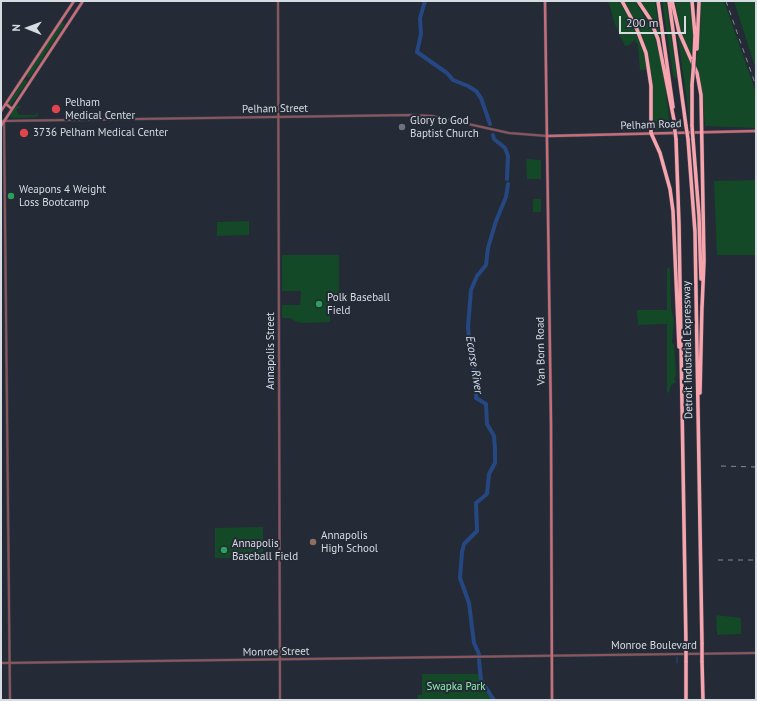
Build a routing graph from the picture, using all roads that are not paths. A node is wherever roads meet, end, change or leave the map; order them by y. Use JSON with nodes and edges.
{"nodes":[{"id":1,"x":74,"y":1,"type":"edge"},
{"id":2,"x":83,"y":1,"type":"edge"},
{"id":3,"x":278,"y":1,"type":"edge"},
{"id":4,"x":545,"y":1,"type":"edge"},
{"id":5,"x":622,"y":1,"type":"edge"},
{"id":6,"x":638,"y":1,"type":"edge"},
{"id":7,"x":658,"y":1,"type":"edge"},
{"id":8,"x":669,"y":1,"type":"edge"},
{"id":9,"x":672,"y":1,"type":"edge"},
{"id":10,"x":692,"y":1,"type":"edge"},
{"id":11,"x":699,"y":1,"type":"edge"},
{"id":12,"x":694,"y":58,"type":"junction"},
{"id":13,"x":6,"y":104,"type":"junction"},
{"id":14,"x":12,"y":108,"type":"junction"},
{"id":15,"x":1,"y":111,"type":"edge"},
{"id":16,"x":278,"y":116,"type":"junction"},
{"id":17,"x":2,"y":121,"type":"edge"},
{"id":18,"x":674,"y":122,"type":"junction"},
{"id":19,"x":1,"y":126,"type":"edge"},
{"id":20,"x":756,"y":131,"type":"edge"},
{"id":21,"x":702,"y":132,"type":"junction"},
{"id":22,"x":651,"y":133,"type":"junction"},
{"id":23,"x":547,"y":136,"type":"junction"},
{"id":24,"x":702,"y":308,"type":"junction"},
{"id":25,"x":681,"y":366,"type":"junction"},
{"id":26,"x":699,"y":413,"type":"junction"},
{"id":27,"x":756,"y":653,"type":"edge"},
{"id":28,"x":552,"y":655,"type":"junction"},
{"id":29,"x":280,"y":659,"type":"junction"},
{"id":30,"x":1,"y":663,"type":"edge"},
{"id":31,"x":9,"y":663,"type":"junction"},
{"id":32,"x":10,"y":700,"type":"edge"},
{"id":33,"x":280,"y":700,"type":"edge"},
{"id":34,"x":552,"y":700,"type":"edge"},
{"id":35,"x":686,"y":700,"type":"edge"},
{"id":36,"x":703,"y":700,"type":"edge"}],
"edges":[{"from":1,"to":13,"type":"main road"},
{"from":2,"to":14,"type":"main road"},
{"from":3,"to":16,"type":"street","name":"Annapolis Street"},
{"from":4,"to":23,"type":"main road","name":"Van Born Road"},
{"from":5,"to":22,"type":"highway"},
{"from":6,"to":18,"type":"highway"},
{"from":7,"to":18,"type":"highway","name":"Detroit Industrial Expressway"},
{"from":8,"to":26,"type":"highway","name":"Detroit Industrial Expressway","bridge":true},
{"from":9,"to":21,"type":"highway"},
{"from":10,"to":12,"type":"highway"},
{"from":11,"to":12,"type":"highway"},
{"from":12,"to":24,"type":"highway","bridge":true},
{"from":13,"to":14,"type":"main road"},
{"from":13,"to":15,"type":"main road"},
{"from":14,"to":17,"type":"main road"},
{"from":16,"to":17,"type":"street","name":"Pelham Street"},
{"from":16,"to":23,"type":"street","name":"Pelham Street"},
{"from":16,"to":29,"type":"street","name":"Annapolis Street"},
{"from":17,"to":19,"type":"main road"},
{"from":17,"to":31,"type":"street"},
{"from":18,"to":25,"type":"highway","name":"Detroit Industrial Expressway","bridge":true},
{"from":20,"to":21,"type":"main road","name":"Pelham Road"},
{"from":21,"to":22,"type":"main road","name":"Pelham Road"},
{"from":21,"to":24,"type":"highway"},
{"from":22,"to":23,"type":"main road","name":"Pelham Road"},
{"from":22,"to":25,"type":"highway"},
{"from":23,"to":28,"type":"main road","name":"Van Born Road"},
{"from":24,"to":26,"type":"highway"},
{"from":25,"to":35,"type":"highway","name":"Detroit Industrial Expressway","bridge":true},
{"from":26,"to":36,"type":"highway","name":"Detroit Industrial Expressway","bridge":true},
{"from":27,"to":28,"type":"street","name":"Monroe Boulevard"},
{"from":28,"to":29,"type":"street","name":"Monroe Street"},
{"from":28,"to":34,"type":"main road","name":"Van Born Road"},
{"from":29,"to":31,"type":"street","name":"Monroe Street"},
{"from":29,"to":33,"type":"street","name":"Annapolis Street"},
{"from":30,"to":31,"type":"street","name":"Monroe Street"},
{"from":31,"to":32,"type":"street"}]}
